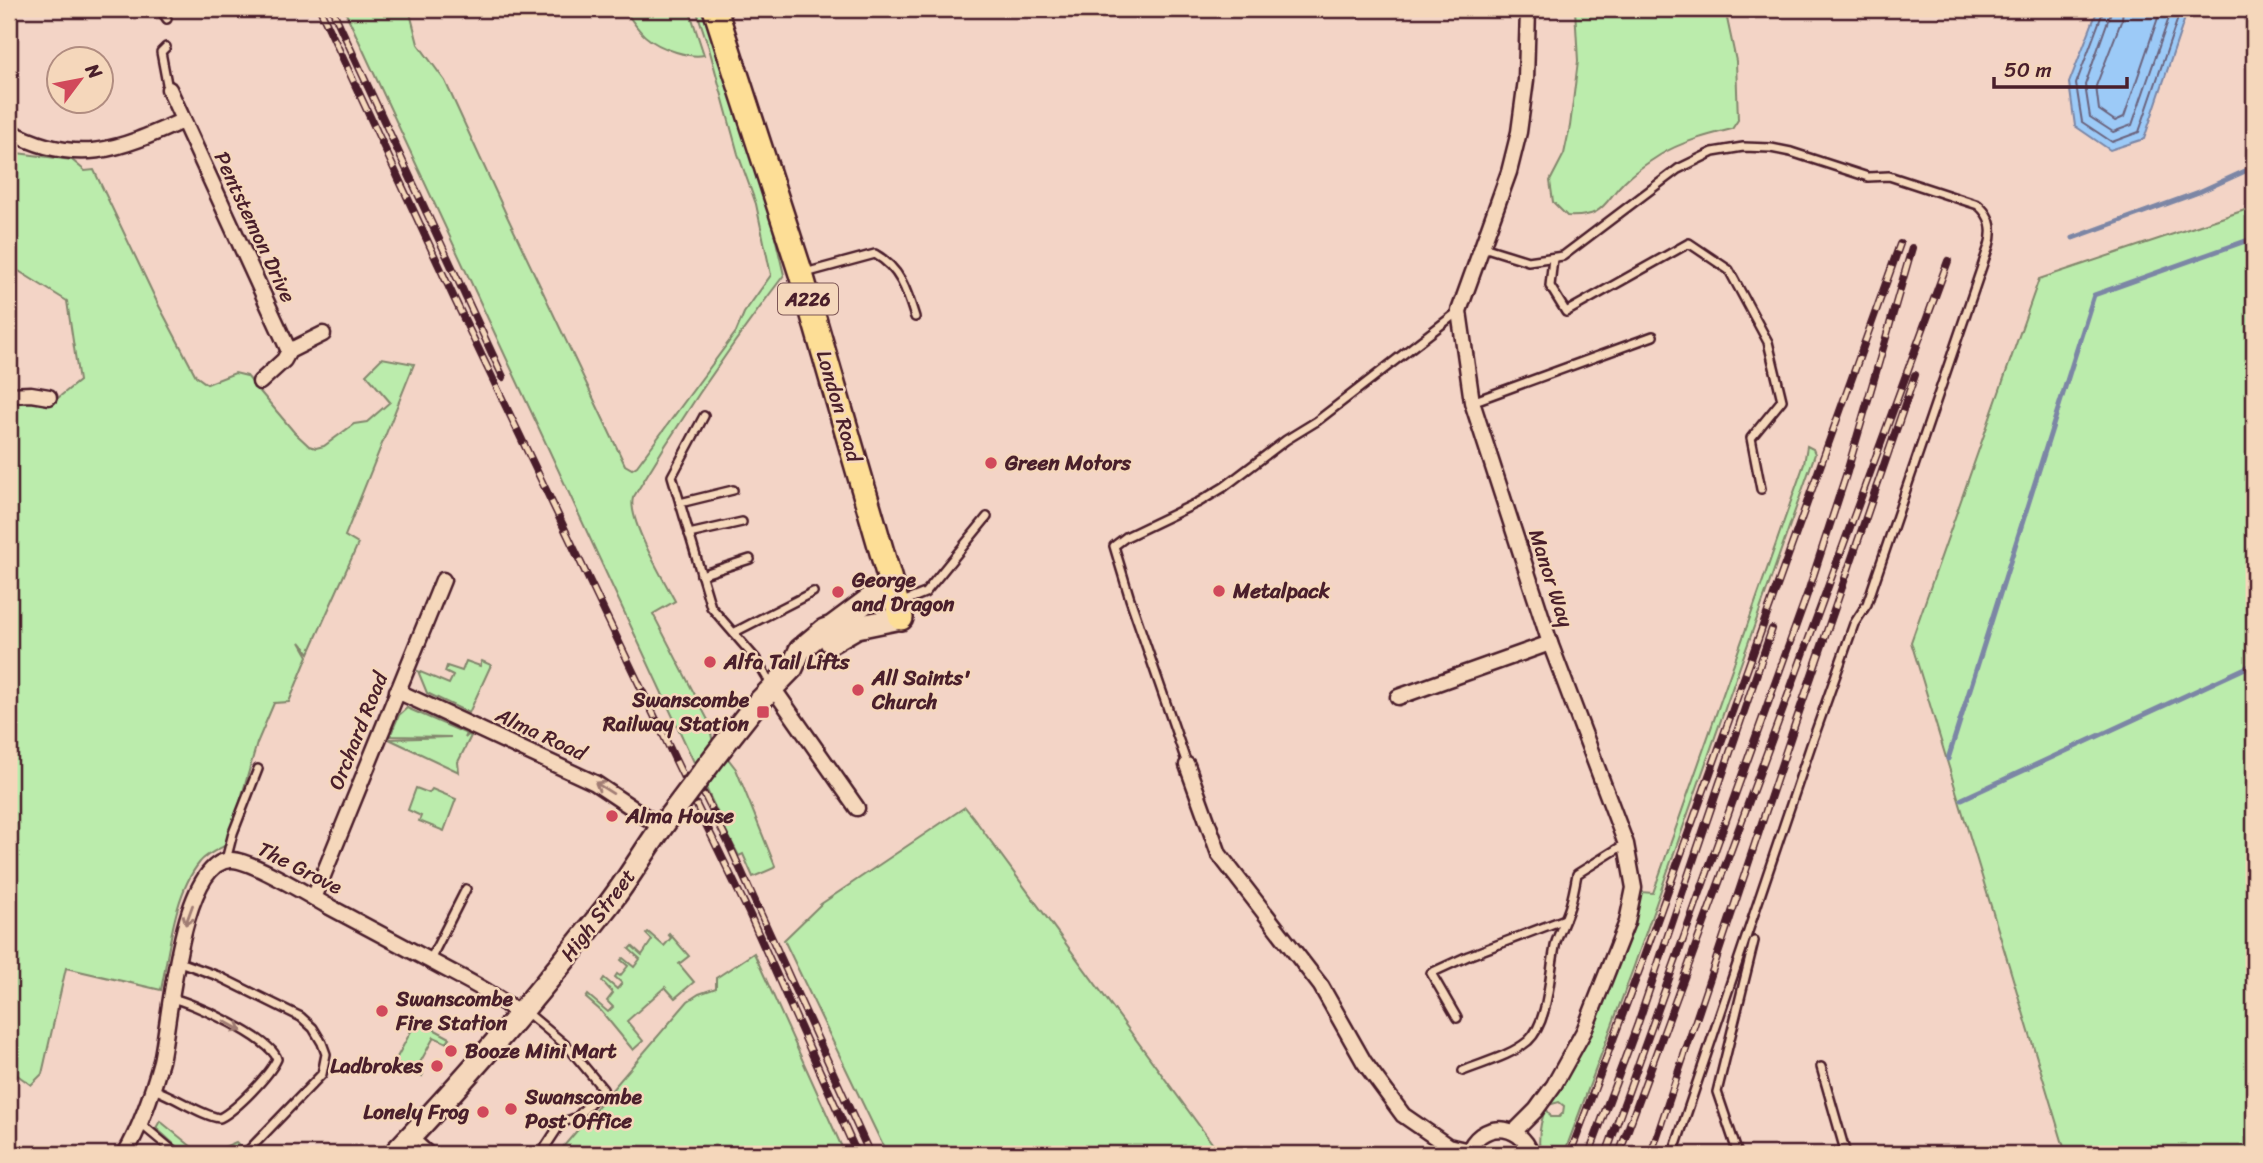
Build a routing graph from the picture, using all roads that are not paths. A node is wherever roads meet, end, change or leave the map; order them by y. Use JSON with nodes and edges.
{"nodes":[{"id":1,"x":160,"y":9,"type":"edge"},
{"id":2,"x":715,"y":9,"type":"edge"},
{"id":3,"x":1528,"y":9,"type":"edge"},
{"id":4,"x":167,"y":19,"type":"dead end"},
{"id":5,"x":166,"y":47,"type":"dead end"},
{"id":6,"x":169,"y":89,"type":"joint"},
{"id":7,"x":183,"y":121,"type":"junction"},
{"id":8,"x":9,"y":131,"type":"edge"},
{"id":9,"x":1483,"y":247,"type":"junction"},
{"id":10,"x":1553,"y":258,"type":"junction"},
{"id":11,"x":801,"y":274,"type":"junction"},
{"id":12,"x":1460,"y":311,"type":"junction"},
{"id":13,"x":915,"y":317,"type":"dead end"},
{"id":14,"x":323,"y":334,"type":"dead end"},
{"id":15,"x":1653,"y":336,"type":"dead end"},
{"id":16,"x":289,"y":351,"type":"junction"},
{"id":17,"x":260,"y":382,"type":"dead end"},
{"id":18,"x":9,"y":395,"type":"edge"},
{"id":19,"x":49,"y":397,"type":"dead end"},
{"id":20,"x":1472,"y":402,"type":"junction"},
{"id":21,"x":704,"y":416,"type":"dead end"},
{"id":22,"x":1761,"y":489,"type":"dead end"},
{"id":23,"x":733,"y":490,"type":"dead end"},
{"id":24,"x":680,"y":503,"type":"junction"},
{"id":25,"x":987,"y":517,"type":"dead end"},
{"id":26,"x":743,"y":522,"type":"dead end"},
{"id":27,"x":689,"y":534,"type":"junction"},
{"id":28,"x":750,"y":559,"type":"dead end"},
{"id":29,"x":701,"y":575,"type":"junction"},
{"id":30,"x":443,"y":580,"type":"dead end"},
{"id":31,"x":813,"y":592,"type":"dead end"},
{"id":32,"x":895,"y":597,"type":"junction"},
{"id":33,"x":735,"y":632,"type":"junction"},
{"id":34,"x":1550,"y":643,"type":"junction"},
{"id":35,"x":792,"y":668,"type":"junction"},
{"id":36,"x":773,"y":688,"type":"junction"},
{"id":37,"x":397,"y":691,"type":"junction"},
{"id":38,"x":1398,"y":697,"type":"dead end"},
{"id":39,"x":1187,"y":765,"type":"joint"},
{"id":40,"x":258,"y":769,"type":"dead end"},
{"id":41,"x":857,"y":808,"type":"dead end"},
{"id":42,"x":661,"y":827,"type":"junction"},
{"id":43,"x":1626,"y":844,"type":"junction"},
{"id":44,"x":226,"y":860,"type":"junction"},
{"id":45,"x":466,"y":889,"type":"dead end"},
{"id":46,"x":314,"y":898,"type":"junction"},
{"id":47,"x":1565,"y":919,"type":"junction"},
{"id":48,"x":1754,"y":941,"type":"dead end"},
{"id":49,"x":430,"y":960,"type":"junction"},
{"id":50,"x":176,"y":961,"type":"junction"},
{"id":51,"x":171,"y":998,"type":"junction"},
{"id":52,"x":521,"y":1012,"type":"junction"},
{"id":53,"x":1457,"y":1018,"type":"dead end"},
{"id":54,"x":1821,"y":1067,"type":"dead end"},
{"id":55,"x":1463,"y":1071,"type":"dead end"},
{"id":56,"x":153,"y":1089,"type":"junction"},
{"id":57,"x":141,"y":1124,"type":"junction"},
{"id":58,"x":1514,"y":1132,"type":"junction"},
{"id":59,"x":412,"y":1135,"type":"junction"},
{"id":60,"x":546,"y":1146,"type":"dead end"},
{"id":61,"x":1468,"y":1153,"type":"edge"},
{"id":62,"x":125,"y":1154,"type":"edge"},
{"id":63,"x":177,"y":1154,"type":"edge"},
{"id":64,"x":245,"y":1154,"type":"edge"},
{"id":65,"x":394,"y":1154,"type":"edge"},
{"id":66,"x":433,"y":1154,"type":"edge"},
{"id":67,"x":1531,"y":1154,"type":"edge"},
{"id":68,"x":1673,"y":1154,"type":"edge"},
{"id":69,"x":1738,"y":1154,"type":"edge"},
{"id":70,"x":1846,"y":1154,"type":"edge"}],
"edges":[{"from":1,"to":4,"type":"lane"},
{"from":2,"to":11,"type":"main road","name":"London Road","number":"A226"},
{"from":3,"to":9,"type":"street","name":"Manor Way"},
{"from":5,"to":6,"type":"lane"},
{"from":6,"to":7,"type":"street","name":"Pentstemon Drive"},
{"from":7,"to":8,"type":"street"},
{"from":7,"to":16,"type":"street","name":"Pentstemon Drive"},
{"from":9,"to":10,"type":"lane"},
{"from":9,"to":12,"type":"street","name":"Manor Way"},
{"from":10,"to":22,"type":"lane"},
{"from":10,"to":68,"type":"lane"},
{"from":11,"to":13,"type":"lane"},
{"from":11,"to":32,"type":"main road","name":"London Road","number":"A226"},
{"from":12,"to":20,"type":"street","name":"Manor Way"},
{"from":12,"to":39,"type":"lane"},
{"from":14,"to":16,"type":"street"},
{"from":15,"to":20,"type":"lane"},
{"from":16,"to":17,"type":"street"},
{"from":18,"to":19,"type":"street"},
{"from":20,"to":34,"type":"street","name":"Manor Way"},
{"from":21,"to":24,"type":"lane"},
{"from":23,"to":24,"type":"lane"},
{"from":24,"to":27,"type":"lane"},
{"from":25,"to":32,"type":"lane"},
{"from":26,"to":27,"type":"lane"},
{"from":27,"to":29,"type":"lane"},
{"from":28,"to":29,"type":"lane"},
{"from":29,"to":33,"type":"lane"},
{"from":30,"to":37,"type":"street","name":"Orchard Road"},
{"from":31,"to":33,"type":"lane"},
{"from":32,"to":35,"type":"main road","name":"High Street"},
{"from":32,"to":35,"type":"main road","name":"High Street"},
{"from":33,"to":36,"type":"lane"},
{"from":34,"to":38,"type":"street"},
{"from":34,"to":43,"type":"street","name":"Manor Way"},
{"from":35,"to":36,"type":"main road","name":"High Street"},
{"from":36,"to":41,"type":"street"},
{"from":36,"to":42,"type":"main road","name":"High Street","bridge":true},
{"from":42,"to":37,"type":"street","name":"Alma Road","one_way":true},
{"from":37,"to":46,"type":"street","name":"Orchard Road"},
{"from":39,"to":61,"type":"street"},
{"from":40,"to":44,"type":"lane"},
{"from":42,"to":52,"type":"main road","name":"High Street"},
{"from":43,"to":47,"type":"lane"},
{"from":43,"to":58,"type":"street","name":"Manor Way"},
{"from":44,"to":46,"type":"street","name":"The Grove"},
{"from":44,"to":50,"type":"street","name":"The Grove","one_way":true},
{"from":45,"to":49,"type":"lane"},
{"from":46,"to":49,"type":"street","name":"The Grove"},
{"from":47,"to":53,"type":"lane"},
{"from":47,"to":55,"type":"lane"},
{"from":48,"to":69,"type":"lane"},
{"from":49,"to":52,"type":"street","name":"The Grove"},
{"from":50,"to":51,"type":"street","name":"The Grove"},
{"from":50,"to":64,"type":"lane"},
{"from":51,"to":56,"type":"street","name":"The Grove"},
{"from":51,"to":56,"type":"lane","one_way":true},
{"from":52,"to":59,"type":"main road","name":"High Street"},
{"from":52,"to":60,"type":"lane"},
{"from":54,"to":70,"type":"lane"},
{"from":56,"to":57,"type":"street","name":"The Grove"},
{"from":57,"to":62,"type":"street","name":"The Grove"},
{"from":57,"to":63,"type":"lane"},
{"from":58,"to":61,"type":"street"},
{"from":58,"to":67,"type":"street"},
{"from":59,"to":65,"type":"main road","name":"High Street"},
{"from":59,"to":66,"type":"lane"}]}
